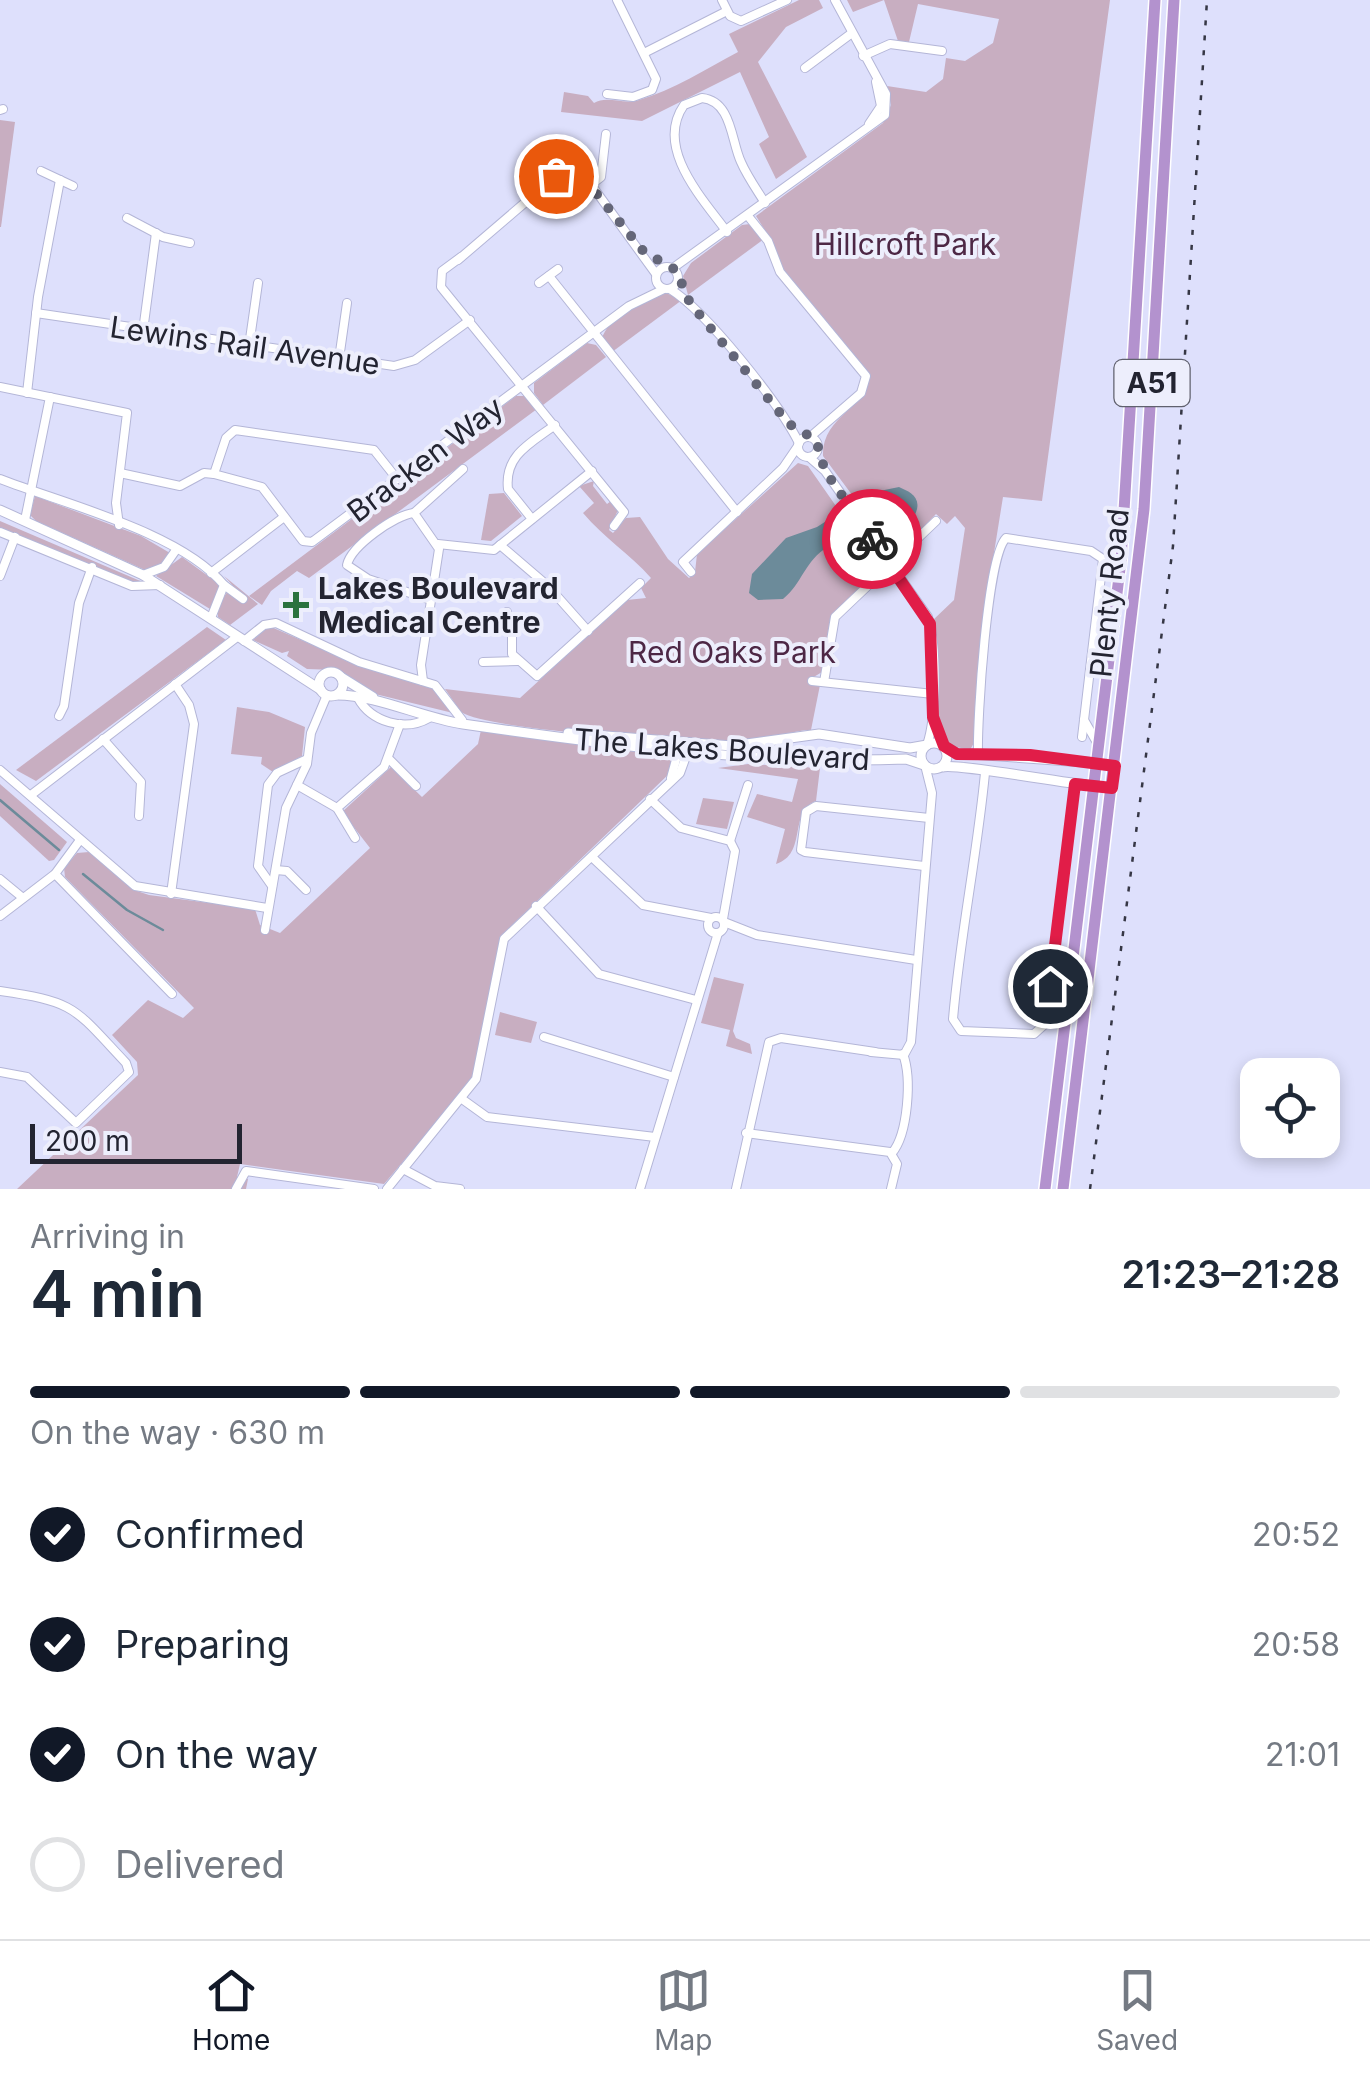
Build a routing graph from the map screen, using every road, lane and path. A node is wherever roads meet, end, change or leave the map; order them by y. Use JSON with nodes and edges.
{"nodes":[{"id":1,"x":617,"y":0,"type":"edge"},
{"id":2,"x":722,"y":0,"type":"edge"},
{"id":3,"x":787,"y":0,"type":"edge"},
{"id":4,"x":835,"y":0,"type":"edge"},
{"id":5,"x":1155,"y":0,"type":"edge"},
{"id":6,"x":1174,"y":0,"type":"edge"},
{"id":7,"x":727,"y":11,"type":"junction"},
{"id":8,"x":852,"y":33,"type":"junction"},
{"id":9,"x":644,"y":52,"type":"junction"},
{"id":10,"x":942,"y":52,"type":"dead end"},
{"id":11,"x":863,"y":56,"type":"junction"},
{"id":12,"x":806,"y":68,"type":"dead end"},
{"id":13,"x":607,"y":94,"type":"dead end"},
{"id":14,"x":606,"y":134,"type":"dead end"},
{"id":15,"x":41,"y":171,"type":"dead end"},
{"id":16,"x":60,"y":180,"type":"junction"},
{"id":17,"x":590,"y":185,"type":"junction"},
{"id":18,"x":74,"y":186,"type":"dead end"},
{"id":19,"x":766,"y":204,"type":"junction"},
{"id":20,"x":748,"y":216,"type":"junction"},
{"id":21,"x":127,"y":218,"type":"dead end"},
{"id":22,"x":726,"y":232,"type":"junction"},
{"id":23,"x":156,"y":233,"type":"junction"},
{"id":24,"x":190,"y":243,"type":"dead end"},
{"id":25,"x":644,"y":252,"type":"junction"},
{"id":26,"x":558,"y":269,"type":"dead end"},
{"id":27,"x":674,"y":273,"type":"junction"},
{"id":28,"x":548,"y":276,"type":"junction"},
{"id":29,"x":656,"y":276,"type":"junction"},
{"id":30,"x":258,"y":283,"type":"dead end"},
{"id":31,"x":539,"y":284,"type":"dead end"},
{"id":32,"x":667,"y":289,"type":"junction"},
{"id":33,"x":640,"y":299,"type":"junction"},
{"id":34,"x":347,"y":303,"type":"dead end"},
{"id":35,"x":690,"y":303,"type":"junction"},
{"id":36,"x":35,"y":316,"type":"junction"},
{"id":37,"x":470,"y":320,"type":"junction"},
{"id":38,"x":143,"y":331,"type":"junction"},
{"id":39,"x":594,"y":334,"type":"junction"},
{"id":40,"x":249,"y":346,"type":"junction"},
{"id":41,"x":339,"y":359,"type":"junction"},
{"id":42,"x":523,"y":386,"type":"junction"},
{"id":43,"x":0,"y":387,"type":"edge"},
{"id":44,"x":24,"y":392,"type":"junction"},
{"id":45,"x":47,"y":397,"type":"junction"},
{"id":46,"x":832,"y":421,"type":"junction"},
{"id":47,"x":555,"y":425,"type":"junction"},
{"id":48,"x":803,"y":441,"type":"junction"},
{"id":49,"x":818,"y":448,"type":"junction"},
{"id":50,"x":806,"y":457,"type":"junction"},
{"id":51,"x":782,"y":468,"type":"junction"},
{"id":52,"x":462,"y":469,"type":"dead end"},
{"id":53,"x":592,"y":470,"type":"junction"},
{"id":54,"x":825,"y":471,"type":"junction"},
{"id":55,"x":120,"y":473,"type":"junction"},
{"id":56,"x":214,"y":474,"type":"junction"},
{"id":57,"x":398,"y":479,"type":"junction"},
{"id":58,"x":0,"y":480,"type":"edge"},
{"id":59,"x":33,"y":492,"type":"junction"},
{"id":60,"x":116,"y":504,"type":"junction"},
{"id":61,"x":414,"y":512,"type":"junction"},
{"id":62,"x":737,"y":512,"type":"junction"},
{"id":63,"x":0,"y":513,"type":"edge"},
{"id":64,"x":101,"y":518,"type":"junction"},
{"id":65,"x":22,"y":519,"type":"junction"},
{"id":66,"x":286,"y":519,"type":"junction"},
{"id":67,"x":532,"y":520,"type":"junction"},
{"id":68,"x":936,"y":521,"type":"dead end"},
{"id":69,"x":119,"y":524,"type":"junction"},
{"id":70,"x":614,"y":526,"type":"dead end"},
{"id":71,"x":0,"y":532,"type":"edge"},
{"id":72,"x":15,"y":537,"type":"junction"},
{"id":73,"x":500,"y":545,"type":"junction"},
{"id":74,"x":438,"y":546,"type":"junction"},
{"id":75,"x":176,"y":550,"type":"junction"},
{"id":76,"x":122,"y":564,"type":"junction"},
{"id":77,"x":890,"y":564,"type":"junction"},
{"id":78,"x":92,"y":567,"type":"junction"},
{"id":79,"x":691,"y":572,"type":"dead end"},
{"id":80,"x":143,"y":575,"type":"junction"},
{"id":81,"x":0,"y":576,"type":"edge"},
{"id":82,"x":218,"y":579,"type":"junction"},
{"id":83,"x":160,"y":585,"type":"junction"},
{"id":84,"x":243,"y":599,"type":"dead end"},
{"id":85,"x":432,"y":600,"type":"junction"},
{"id":86,"x":644,"y":600,"type":"dead end"},
{"id":87,"x":211,"y":618,"type":"junction"},
{"id":88,"x":502,"y":620,"type":"dead end"},
{"id":89,"x":588,"y":631,"type":"junction"},
{"id":90,"x":237,"y":636,"type":"junction"},
{"id":91,"x":518,"y":661,"type":"junction"},
{"id":92,"x":484,"y":662,"type":"dead end"},
{"id":93,"x":421,"y":665,"type":"junction"},
{"id":94,"x":297,"y":671,"type":"junction"},
{"id":95,"x":326,"y":674,"type":"junction"},
{"id":96,"x":342,"y":678,"type":"junction"},
{"id":97,"x":412,"y":679,"type":"junction"},
{"id":98,"x":812,"y":681,"type":"dead end"},
{"id":99,"x":423,"y":682,"type":"junction"},
{"id":100,"x":824,"y":682,"type":"junction"},
{"id":101,"x":174,"y":684,"type":"junction"},
{"id":102,"x":328,"y":693,"type":"junction"},
{"id":103,"x":932,"y":694,"type":"junction"},
{"id":104,"x":358,"y":698,"type":"junction"},
{"id":105,"x":74,"y":717,"type":"dead end"},
{"id":106,"x":933,"y":717,"type":"junction"},
{"id":107,"x":429,"y":718,"type":"junction"},
{"id":108,"x":1083,"y":719,"type":"junction"},
{"id":109,"x":462,"y":720,"type":"junction"},
{"id":110,"x":400,"y":724,"type":"junction"},
{"id":111,"x":495,"y":727,"type":"junction"},
{"id":112,"x":1082,"y":737,"type":"dead end"},
{"id":113,"x":785,"y":738,"type":"junction"},
{"id":114,"x":103,"y":739,"type":"junction"},
{"id":115,"x":927,"y":745,"type":"junction"},
{"id":116,"x":944,"y":746,"type":"junction"},
{"id":117,"x":1099,"y":746,"type":"junction"},
{"id":118,"x":684,"y":747,"type":"junction"},
{"id":119,"x":978,"y":754,"type":"junction"},
{"id":120,"x":795,"y":756,"type":"junction"},
{"id":121,"x":307,"y":759,"type":"junction"},
{"id":122,"x":389,"y":759,"type":"junction"},
{"id":123,"x":1097,"y":763,"type":"junction"},
{"id":124,"x":924,"y":765,"type":"junction"},
{"id":125,"x":1115,"y":766,"type":"junction"},
{"id":126,"x":942,"y":767,"type":"junction"},
{"id":127,"x":0,"y":770,"type":"edge"},
{"id":128,"x":985,"y":773,"type":"junction"},
{"id":129,"x":748,"y":784,"type":"dead end"},
{"id":130,"x":1075,"y":784,"type":"junction"},
{"id":131,"x":297,"y":785,"type":"junction"},
{"id":132,"x":416,"y":786,"type":"dead end"},
{"id":133,"x":1094,"y":786,"type":"junction"},
{"id":134,"x":1112,"y":788,"type":"junction"},
{"id":135,"x":932,"y":793,"type":"junction"},
{"id":136,"x":31,"y":795,"type":"junction"},
{"id":137,"x":650,"y":799,"type":"junction"},
{"id":138,"x":337,"y":808,"type":"junction"},
{"id":139,"x":139,"y":816,"type":"dead end"},
{"id":140,"x":929,"y":818,"type":"junction"},
{"id":141,"x":355,"y":838,"type":"dead end"},
{"id":142,"x":80,"y":840,"type":"junction"},
{"id":143,"x":730,"y":840,"type":"junction"},
{"id":144,"x":594,"y":858,"type":"junction"},
{"id":145,"x":924,"y":866,"type":"junction"},
{"id":146,"x":276,"y":870,"type":"junction"},
{"id":147,"x":56,"y":874,"type":"junction"},
{"id":148,"x":0,"y":879,"type":"edge"},
{"id":149,"x":272,"y":886,"type":"junction"},
{"id":150,"x":306,"y":890,"type":"dead end"},
{"id":151,"x":171,"y":894,"type":"junction"},
{"id":152,"x":23,"y":898,"type":"junction"},
{"id":153,"x":536,"y":906,"type":"junction"},
{"id":154,"x":268,"y":908,"type":"junction"},
{"id":155,"x":0,"y":916,"type":"edge"},
{"id":156,"x":716,"y":925,"type":"junction"},
{"id":157,"x":265,"y":930,"type":"dead end"},
{"id":158,"x":916,"y":960,"type":"junction"},
{"id":159,"x":0,"y":991,"type":"edge"},
{"id":160,"x":172,"y":994,"type":"dead end"},
{"id":161,"x":696,"y":1000,"type":"junction"},
{"id":162,"x":544,"y":1037,"type":"dead end"},
{"id":163,"x":902,"y":1053,"type":"junction"},
{"id":164,"x":0,"y":1072,"type":"edge"},
{"id":165,"x":674,"y":1077,"type":"junction"},
{"id":166,"x":462,"y":1099,"type":"junction"},
{"id":167,"x":746,"y":1132,"type":"junction"},
{"id":168,"x":655,"y":1137,"type":"junction"},
{"id":169,"x":892,"y":1154,"type":"junction"},
{"id":170,"x":402,"y":1169,"type":"junction"},
{"id":171,"x":236,"y":1189,"type":"edge"},
{"id":172,"x":374,"y":1189,"type":"edge"},
{"id":173,"x":387,"y":1189,"type":"edge"},
{"id":174,"x":460,"y":1189,"type":"edge"},
{"id":175,"x":640,"y":1189,"type":"edge"},
{"id":176,"x":736,"y":1189,"type":"edge"},
{"id":177,"x":891,"y":1189,"type":"edge"},
{"id":178,"x":1045,"y":1189,"type":"edge"},
{"id":179,"x":1063,"y":1189,"type":"edge"}],
"edges":[{"from":1,"to":9,"type":"street"},
{"from":2,"to":7,"type":"street"},
{"from":3,"to":7,"type":"street"},
{"from":4,"to":8,"type":"street"},
{"from":5,"to":117,"type":"highway","name":"Plenty Road","number":"A51"},
{"from":6,"to":125,"type":"highway","name":"Plenty Road","number":"A51"},
{"from":7,"to":9,"type":"street"},
{"from":8,"to":11,"type":"street"},
{"from":8,"to":12,"type":"street"},
{"from":9,"to":13,"type":"street"},
{"from":10,"to":11,"type":"street"},
{"from":11,"to":19,"type":"street"},
{"from":14,"to":17,"type":"street"},
{"from":15,"to":16,"type":"street"},
{"from":16,"to":18,"type":"street"},
{"from":16,"to":36,"type":"street"},
{"from":17,"to":25,"type":"street"},
{"from":17,"to":37,"type":"street"},
{"from":19,"to":20,"type":"street"},
{"from":19,"to":22,"type":"street"},
{"from":20,"to":22,"type":"street"},
{"from":20,"to":46,"type":"street"},
{"from":21,"to":23,"type":"street"},
{"from":22,"to":27,"type":"street"},
{"from":23,"to":24,"type":"street"},
{"from":23,"to":38,"type":"street"},
{"from":25,"to":27,"type":"street"},
{"from":25,"to":29,"type":"street"},
{"from":26,"to":28,"type":"street"},
{"from":27,"to":29,"type":"street","name":"Bracken Way"},
{"from":27,"to":32,"type":"street","name":"Bracken Way"},
{"from":27,"to":35,"type":"street"},
{"from":28,"to":31,"type":"street"},
{"from":28,"to":39,"type":"street"},
{"from":29,"to":32,"type":"street"},
{"from":29,"to":33,"type":"street","name":"Bracken Way"},
{"from":30,"to":40,"type":"street"},
{"from":32,"to":33,"type":"street","name":"Bracken Way"},
{"from":32,"to":35,"type":"street"},
{"from":33,"to":39,"type":"street","name":"Bracken Way"},
{"from":34,"to":41,"type":"street"},
{"from":35,"to":48,"type":"street"},
{"from":36,"to":38,"type":"street","name":"Lewins Rail Avenue"},
{"from":36,"to":44,"type":"street"},
{"from":37,"to":41,"type":"street","name":"Lewins Rail Avenue"},
{"from":37,"to":42,"type":"street"},
{"from":38,"to":40,"type":"street","name":"Lewins Rail Avenue"},
{"from":39,"to":42,"type":"street","name":"Bracken Way"},
{"from":39,"to":62,"type":"street"},
{"from":40,"to":41,"type":"street","name":"Lewins Rail Avenue"},
{"from":42,"to":47,"type":"street"},
{"from":42,"to":57,"type":"street","name":"Bracken Way"},
{"from":43,"to":44,"type":"street"},
{"from":44,"to":45,"type":"street"},
{"from":45,"to":55,"type":"street"},
{"from":45,"to":59,"type":"street"},
{"from":46,"to":48,"type":"street"},
{"from":46,"to":49,"type":"street"},
{"from":47,"to":53,"type":"street"},
{"from":47,"to":67,"type":"street"},
{"from":48,"to":49,"type":"street"},
{"from":48,"to":50,"type":"street"},
{"from":48,"to":51,"type":"street"},
{"from":49,"to":50,"type":"street"},
{"from":49,"to":54,"type":"street"},
{"from":50,"to":51,"type":"street"},
{"from":50,"to":54,"type":"street"},
{"from":51,"to":62,"type":"street"},
{"from":52,"to":61,"type":"street"},
{"from":53,"to":67,"type":"street"},
{"from":53,"to":70,"type":"street"},
{"from":54,"to":77,"type":"street"},
{"from":55,"to":56,"type":"street"},
{"from":55,"to":60,"type":"street"},
{"from":56,"to":57,"type":"street"},
{"from":56,"to":66,"type":"street"},
{"from":57,"to":66,"type":"street","name":"Bracken Way"},
{"from":58,"to":59,"type":"street"},
{"from":59,"to":64,"type":"street"},
{"from":59,"to":65,"type":"street"},
{"from":60,"to":64,"type":"street"},
{"from":60,"to":69,"type":"street"},
{"from":61,"to":74,"type":"street"},
{"from":61,"to":85,"type":"street"},
{"from":62,"to":79,"type":"street"},
{"from":63,"to":65,"type":"street"},
{"from":63,"to":76,"type":"street"},
{"from":64,"to":69,"type":"street"},
{"from":65,"to":76,"type":"street"},
{"from":66,"to":82,"type":"street"},
{"from":67,"to":73,"type":"street"},
{"from":68,"to":77,"type":"street"},
{"from":69,"to":75,"type":"street"},
{"from":71,"to":72,"type":"street"},
{"from":72,"to":78,"type":"street"},
{"from":72,"to":81,"type":"street"},
{"from":73,"to":74,"type":"street"},
{"from":73,"to":89,"type":"street"},
{"from":74,"to":85,"type":"street"},
{"from":75,"to":80,"type":"street"},
{"from":75,"to":82,"type":"street"},
{"from":76,"to":80,"type":"street"},
{"from":77,"to":100,"type":"street"},
{"from":77,"to":103,"type":"street"},
{"from":78,"to":83,"type":"street"},
{"from":78,"to":105,"type":"street"},
{"from":80,"to":83,"type":"street"},
{"from":82,"to":84,"type":"street"},
{"from":82,"to":87,"type":"street"},
{"from":83,"to":87,"type":"street"},
{"from":85,"to":93,"type":"street"},
{"from":86,"to":89,"type":"street"},
{"from":87,"to":90,"type":"street"},
{"from":88,"to":91,"type":"street"},
{"from":89,"to":91,"type":"street"},
{"from":90,"to":94,"type":"street"},
{"from":90,"to":97,"type":"street"},
{"from":90,"to":101,"type":"street"},
{"from":91,"to":92,"type":"street"},
{"from":93,"to":97,"type":"street"},
{"from":93,"to":99,"type":"street"},
{"from":94,"to":95,"type":"street"},
{"from":94,"to":102,"type":"street"},
{"from":95,"to":96,"type":"street","name":"The Lakes Boulevard"},
{"from":95,"to":102,"type":"street"},
{"from":96,"to":102,"type":"street"},
{"from":96,"to":109,"type":"street","name":"The Lakes Boulevard"},
{"from":97,"to":99,"type":"street"},
{"from":98,"to":100,"type":"street"},
{"from":99,"to":109,"type":"street"},
{"from":100,"to":103,"type":"street"},
{"from":101,"to":114,"type":"street"},
{"from":101,"to":151,"type":"street"},
{"from":102,"to":104,"type":"street","name":"The Lakes Boulevard"},
{"from":102,"to":121,"type":"street"},
{"from":103,"to":106,"type":"street"},
{"from":104,"to":107,"type":"street","name":"The Lakes Boulevard"},
{"from":104,"to":110,"type":"street","name":"The Lakes Boulevard"},
{"from":106,"to":115,"type":"street"},
{"from":106,"to":116,"type":"street"},
{"from":107,"to":110,"type":"street","name":"The Lakes Boulevard"},
{"from":107,"to":111,"type":"street","name":"The Lakes Boulevard"},
{"from":108,"to":112,"type":"street","name":"Plenty Road"},
{"from":108,"to":117,"type":"street","name":"Plenty Road"},
{"from":108,"to":119,"type":"street","name":"Plenty Road"},
{"from":109,"to":111,"type":"street","name":"The Lakes Boulevard"},
{"from":110,"to":122,"type":"street"},
{"from":111,"to":118,"type":"street","name":"The Lakes Boulevard"},
{"from":113,"to":115,"type":"street","name":"The Lakes Boulevard"},
{"from":113,"to":118,"type":"street","name":"The Lakes Boulevard"},
{"from":113,"to":120,"type":"street"},
{"from":114,"to":136,"type":"street"},
{"from":114,"to":139,"type":"street"},
{"from":115,"to":116,"type":"street"},
{"from":115,"to":124,"type":"street"},
{"from":116,"to":119,"type":"street"},
{"from":116,"to":126,"type":"street"},
{"from":117,"to":123,"type":"highway","name":"Plenty Road","number":"A51"},
{"from":118,"to":120,"type":"street","name":"The Lakes Boulevard"},
{"from":118,"to":137,"type":"street"},
{"from":119,"to":123,"type":"street"},
{"from":119,"to":128,"type":"street"},
{"from":120,"to":124,"type":"street","name":"The Lakes Boulevard"},
{"from":121,"to":131,"type":"street"},
{"from":121,"to":149,"type":"street"},
{"from":122,"to":132,"type":"street"},
{"from":122,"to":138,"type":"street"},
{"from":123,"to":125,"type":"highway"},
{"from":123,"to":133,"type":"highway","name":"Plenty Road","number":"A51"},
{"from":124,"to":126,"type":"street"},
{"from":124,"to":135,"type":"street"},
{"from":125,"to":134,"type":"highway","name":"Plenty Road","number":"A51"},
{"from":126,"to":128,"type":"street"},
{"from":126,"to":135,"type":"street"},
{"from":127,"to":136,"type":"street"},
{"from":128,"to":130,"type":"street"},
{"from":128,"to":130,"type":"street"},
{"from":129,"to":143,"type":"street"},
{"from":130,"to":133,"type":"street"},
{"from":131,"to":138,"type":"street"},
{"from":131,"to":146,"type":"street"},
{"from":133,"to":134,"type":"highway"},
{"from":133,"to":178,"type":"highway","name":"Plenty Road","number":"A51"},
{"from":134,"to":179,"type":"highway","name":"Plenty Road","number":"A51"},
{"from":135,"to":140,"type":"street"},
{"from":136,"to":142,"type":"street"},
{"from":137,"to":143,"type":"street"},
{"from":137,"to":144,"type":"street"},
{"from":138,"to":141,"type":"street"},
{"from":140,"to":145,"type":"street"},
{"from":140,"to":145,"type":"street"},
{"from":142,"to":147,"type":"street"},
{"from":142,"to":151,"type":"street"},
{"from":143,"to":156,"type":"street"},
{"from":144,"to":153,"type":"street"},
{"from":144,"to":156,"type":"street"},
{"from":145,"to":158,"type":"street"},
{"from":146,"to":149,"type":"street"},
{"from":146,"to":150,"type":"street"},
{"from":147,"to":152,"type":"street"},
{"from":147,"to":160,"type":"street"},
{"from":148,"to":152,"type":"street"},
{"from":149,"to":154,"type":"street"},
{"from":151,"to":154,"type":"street"},
{"from":152,"to":155,"type":"street"},
{"from":153,"to":161,"type":"street"},
{"from":153,"to":166,"type":"street"},
{"from":154,"to":157,"type":"street"},
{"from":156,"to":158,"type":"street"},
{"from":156,"to":161,"type":"street"},
{"from":158,"to":163,"type":"street"},
{"from":159,"to":164,"type":"street"},
{"from":161,"to":165,"type":"street"},
{"from":162,"to":165,"type":"street"},
{"from":163,"to":167,"type":"street"},
{"from":163,"to":169,"type":"street"},
{"from":165,"to":168,"type":"street"},
{"from":166,"to":168,"type":"street"},
{"from":166,"to":170,"type":"street"},
{"from":167,"to":169,"type":"street"},
{"from":167,"to":176,"type":"street"},
{"from":168,"to":175,"type":"street"},
{"from":169,"to":177,"type":"street"},
{"from":170,"to":173,"type":"street"},
{"from":170,"to":174,"type":"street"},
{"from":171,"to":172,"type":"street"}]}
